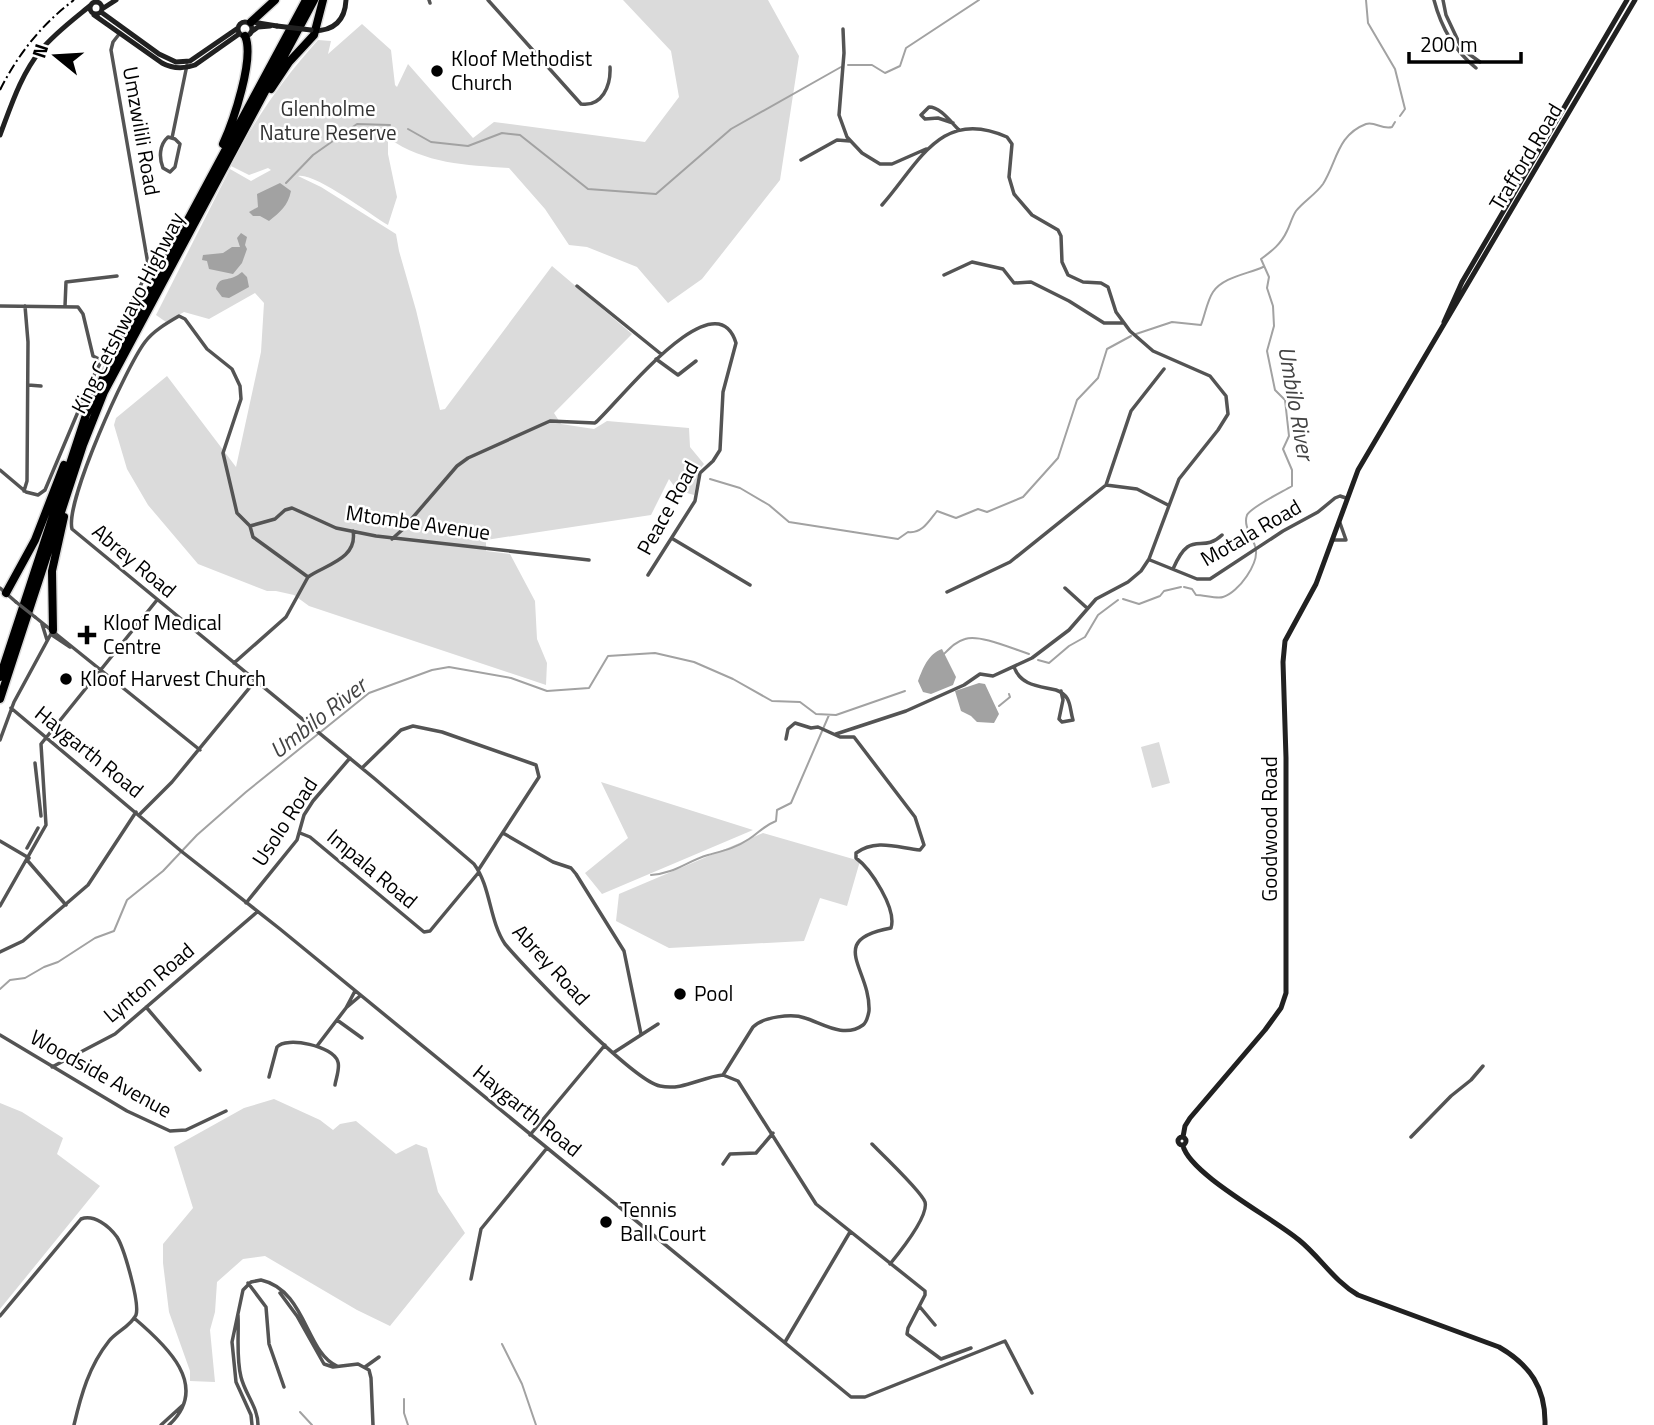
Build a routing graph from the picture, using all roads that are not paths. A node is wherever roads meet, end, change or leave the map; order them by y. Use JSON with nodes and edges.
{"nodes":[{"id":1,"x":116,"y":0,"type":"edge"},
{"id":2,"x":275,"y":0,"type":"edge"},
{"id":3,"x":306,"y":0,"type":"edge"},
{"id":4,"x":314,"y":0,"type":"edge"},
{"id":5,"x":323,"y":0,"type":"edge"},
{"id":6,"x":346,"y":0,"type":"edge"},
{"id":7,"x":488,"y":0,"type":"edge"},
{"id":8,"x":1434,"y":0,"type":"edge"},
{"id":9,"x":1443,"y":0,"type":"edge"},
{"id":10,"x":1627,"y":0,"type":"edge"},
{"id":11,"x":1635,"y":0,"type":"edge"},
{"id":12,"x":91,"y":5,"type":"junction"},
{"id":13,"x":102,"y":6,"type":"edge"},
{"id":14,"x":93,"y":14,"type":"junction"},
{"id":15,"x":75,"y":19,"type":"junction"},
{"id":16,"x":1451,"y":25,"type":"junction"},
{"id":17,"x":1445,"y":28,"type":"junction"},
{"id":18,"x":246,"y":29,"type":"junction"},
{"id":19,"x":843,"y":29,"type":"dead end"},
{"id":20,"x":316,"y":30,"type":"junction"},
{"id":21,"x":122,"y":32,"type":"junction"},
{"id":22,"x":1602,"y":43,"type":"junction"},
{"id":23,"x":1608,"y":47,"type":"junction"},
{"id":24,"x":1480,"y":62,"type":"dead end"},
{"id":25,"x":187,"y":64,"type":"junction"},
{"id":26,"x":610,"y":67,"type":"dead end"},
{"id":27,"x":1476,"y":68,"type":"dead end"},
{"id":28,"x":953,"y":124,"type":"junction"},
{"id":29,"x":959,"y":128,"type":"junction"},
{"id":30,"x":242,"y":133,"type":"junction"},
{"id":31,"x":0,"y":135,"type":"edge"},
{"id":32,"x":172,"y":138,"type":"junction"},
{"id":33,"x":850,"y":141,"type":"junction"},
{"id":34,"x":928,"y":149,"type":"junction"},
{"id":35,"x":801,"y":160,"type":"dead end"},
{"id":36,"x":203,"y":192,"type":"junction"},
{"id":37,"x":882,"y":205,"type":"dead end"},
{"id":38,"x":944,"y":275,"type":"dead end"},
{"id":39,"x":117,"y":276,"type":"dead end"},
{"id":40,"x":577,"y":286,"type":"dead end"},
{"id":41,"x":0,"y":306,"type":"edge"},
{"id":42,"x":25,"y":306,"type":"junction"},
{"id":43,"x":65,"y":306,"type":"junction"},
{"id":44,"x":1124,"y":323,"type":"junction"},
{"id":45,"x":1442,"y":328,"type":"junction"},
{"id":46,"x":661,"y":354,"type":"junction"},
{"id":47,"x":656,"y":359,"type":"junction"},
{"id":48,"x":102,"y":360,"type":"junction"},
{"id":49,"x":695,"y":361,"type":"dead end"},
{"id":50,"x":1164,"y":369,"type":"dead end"},
{"id":51,"x":28,"y":385,"type":"junction"},
{"id":52,"x":41,"y":386,"type":"dead end"},
{"id":53,"x":86,"y":415,"type":"junction"},
{"id":54,"x":0,"y":471,"type":"edge"},
{"id":55,"x":1106,"y":485,"type":"junction"},
{"id":56,"x":69,"y":486,"type":"junction"},
{"id":57,"x":24,"y":491,"type":"junction"},
{"id":58,"x":1346,"y":498,"type":"junction"},
{"id":59,"x":1168,"y":505,"type":"junction"},
{"id":60,"x":1342,"y":510,"type":"junction"},
{"id":61,"x":250,"y":526,"type":"junction"},
{"id":62,"x":353,"y":531,"type":"junction"},
{"id":63,"x":367,"y":535,"type":"junction"},
{"id":64,"x":1222,"y":535,"type":"dead end"},
{"id":65,"x":392,"y":539,"type":"junction"},
{"id":66,"x":673,"y":540,"type":"junction"},
{"id":67,"x":1332,"y":540,"type":"junction"},
{"id":68,"x":353,"y":542,"type":"junction"},
{"id":69,"x":1149,"y":559,"type":"junction"},
{"id":70,"x":589,"y":560,"type":"dead end"},
{"id":71,"x":1173,"y":569,"type":"junction"},
{"id":72,"x":648,"y":575,"type":"dead end"},
{"id":73,"x":308,"y":577,"type":"junction"},
{"id":74,"x":750,"y":585,"type":"dead end"},
{"id":75,"x":1065,"y":588,"type":"dead end"},
{"id":76,"x":3,"y":591,"type":"edge"},
{"id":77,"x":947,"y":593,"type":"dead end"},
{"id":78,"x":149,"y":594,"type":"junction"},
{"id":79,"x":157,"y":600,"type":"junction"},
{"id":80,"x":1087,"y":608,"type":"junction"},
{"id":81,"x":144,"y":617,"type":"junction"},
{"id":82,"x":40,"y":621,"type":"junction"},
{"id":83,"x":52,"y":633,"type":"junction"},
{"id":84,"x":48,"y":642,"type":"junction"},
{"id":85,"x":234,"y":663,"type":"junction"},
{"id":86,"x":1014,"y":667,"type":"junction"},
{"id":87,"x":100,"y":669,"type":"junction"},
{"id":88,"x":0,"y":677,"type":"edge"},
{"id":89,"x":256,"y":681,"type":"junction"},
{"id":90,"x":1060,"y":691,"type":"junction"},
{"id":91,"x":0,"y":699,"type":"edge"},
{"id":92,"x":11,"y":708,"type":"junction"},
{"id":93,"x":37,"y":730,"type":"junction"},
{"id":94,"x":836,"y":734,"type":"junction"},
{"id":95,"x":45,"y":737,"type":"junction"},
{"id":96,"x":786,"y":739,"type":"dead end"},
{"id":97,"x":0,"y":740,"type":"edge"},
{"id":98,"x":39,"y":746,"type":"junction"},
{"id":99,"x":200,"y":750,"type":"junction"},
{"id":100,"x":350,"y":758,"type":"junction"},
{"id":101,"x":35,"y":763,"type":"dead end"},
{"id":102,"x":362,"y":768,"type":"junction"},
{"id":103,"x":46,"y":803,"type":"junction"},
{"id":104,"x":40,"y":804,"type":"junction"},
{"id":105,"x":138,"y":813,"type":"junction"},
{"id":106,"x":41,"y":816,"type":"dead end"},
{"id":107,"x":38,"y":828,"type":"dead end"},
{"id":108,"x":300,"y":833,"type":"junction"},
{"id":109,"x":503,"y":833,"type":"junction"},
{"id":110,"x":0,"y":841,"type":"edge"},
{"id":111,"x":31,"y":841,"type":"junction"},
{"id":112,"x":37,"y":844,"type":"junction"},
{"id":113,"x":27,"y":848,"type":"dead end"},
{"id":114,"x":28,"y":859,"type":"junction"},
{"id":115,"x":479,"y":871,"type":"junction"},
{"id":116,"x":246,"y":903,"type":"junction"},
{"id":117,"x":66,"y":905,"type":"junction"},
{"id":118,"x":0,"y":906,"type":"edge"},
{"id":119,"x":257,"y":912,"type":"junction"},
{"id":120,"x":0,"y":952,"type":"edge"},
{"id":121,"x":355,"y":991,"type":"junction"},
{"id":122,"x":361,"y":995,"type":"junction"},
{"id":123,"x":146,"y":1007,"type":"junction"},
{"id":124,"x":346,"y":1008,"type":"junction"},
{"id":125,"x":337,"y":1020,"type":"junction"},
{"id":126,"x":658,"y":1024,"type":"dead end"},
{"id":127,"x":641,"y":1034,"type":"junction"},
{"id":128,"x":0,"y":1035,"type":"edge"},
{"id":129,"x":362,"y":1038,"type":"dead end"},
{"id":130,"x":605,"y":1045,"type":"junction"},
{"id":131,"x":317,"y":1046,"type":"junction"},
{"id":132,"x":613,"y":1053,"type":"junction"},
{"id":133,"x":1483,"y":1066,"type":"dead end"},
{"id":134,"x":52,"y":1067,"type":"junction"},
{"id":135,"x":200,"y":1070,"type":"dead end"},
{"id":136,"x":723,"y":1075,"type":"junction"},
{"id":137,"x":269,"y":1077,"type":"dead end"},
{"id":138,"x":335,"y":1084,"type":"dead end"},
{"id":139,"x":226,"y":1111,"type":"dead end"},
{"id":140,"x":773,"y":1133,"type":"junction"},
{"id":141,"x":530,"y":1135,"type":"junction"},
{"id":142,"x":1411,"y":1137,"type":"dead end"},
{"id":143,"x":872,"y":1144,"type":"dead end"},
{"id":144,"x":547,"y":1148,"type":"junction"},
{"id":145,"x":723,"y":1164,"type":"dead end"},
{"id":146,"x":850,"y":1232,"type":"junction"},
{"id":147,"x":890,"y":1264,"type":"junction"},
{"id":148,"x":471,"y":1279,"type":"dead end"},
{"id":149,"x":248,"y":1283,"type":"junction"},
{"id":150,"x":920,"y":1307,"type":"junction"},
{"id":151,"x":239,"y":1310,"type":"junction"},
{"id":152,"x":0,"y":1316,"type":"edge"},
{"id":153,"x":134,"y":1318,"type":"junction"},
{"id":154,"x":935,"y":1325,"type":"dead end"},
{"id":155,"x":785,"y":1342,"type":"junction"},
{"id":156,"x":971,"y":1348,"type":"dead end"},
{"id":157,"x":379,"y":1357,"type":"dead end"},
{"id":158,"x":365,"y":1367,"type":"junction"},
{"id":159,"x":284,"y":1387,"type":"dead end"},
{"id":160,"x":1032,"y":1393,"type":"dead end"},
{"id":161,"x":186,"y":1397,"type":"junction"},
{"id":162,"x":74,"y":1425,"type":"edge"},
{"id":163,"x":161,"y":1425,"type":"edge"},
{"id":164,"x":169,"y":1425,"type":"edge"},
{"id":165,"x":252,"y":1425,"type":"edge"},
{"id":166,"x":258,"y":1425,"type":"edge"},
{"id":167,"x":373,"y":1425,"type":"edge"},
{"id":168,"x":1545,"y":1425,"type":"edge"}],
"edges":[{"from":1,"to":13,"type":"street"},
{"from":2,"to":18,"type":"highway"},
{"from":3,"to":36,"type":"highway","name":"King Cetshwayo Highway"},
{"from":4,"to":30,"type":"highway","name":"King Cetshwayo Highway"},
{"from":5,"to":20,"type":"highway"},
{"from":6,"to":20,"type":"street"},
{"from":7,"to":26,"type":"street"},
{"from":8,"to":17,"type":"street"},
{"from":9,"to":16,"type":"street"},
{"from":10,"to":22,"type":"street","name":"Trafford Road"},
{"from":11,"to":23,"type":"street","name":"Trafford Road"},
{"from":12,"to":13,"type":"street"},
{"from":12,"to":14,"type":"street"},
{"from":12,"to":15,"type":"street"},
{"from":13,"to":14,"type":"street"},
{"from":13,"to":21,"type":"street"},
{"from":14,"to":15,"type":"street"},
{"from":14,"to":21,"type":"street"},
{"from":15,"to":31,"type":"street"},
{"from":16,"to":17,"type":"street"},
{"from":16,"to":24,"type":"street"},
{"from":17,"to":27,"type":"street"},
{"from":18,"to":20,"type":"street","bridge":true},
{"from":18,"to":25,"type":"street"},
{"from":18,"to":36,"type":"highway"},
{"from":19,"to":33,"type":"street"},
{"from":20,"to":30,"type":"highway"},
{"from":21,"to":25,"type":"street"},
{"from":21,"to":48,"type":"street","name":"Umzwilili Road"},
{"from":22,"to":23,"type":"street"},
{"from":22,"to":45,"type":"street","name":"Trafford Road"},
{"from":23,"to":45,"type":"street","name":"Trafford Road"},
{"from":25,"to":32,"type":"street"},
{"from":28,"to":28,"type":"street"},
{"from":28,"to":29,"type":"street"},
{"from":29,"to":34,"type":"street"},
{"from":29,"to":44,"type":"street"},
{"from":30,"to":56,"type":"highway","name":"King Cetshwayo Highway"},
{"from":32,"to":32,"type":"street"},
{"from":33,"to":34,"type":"street"},
{"from":33,"to":35,"type":"street"},
{"from":34,"to":37,"type":"street"},
{"from":36,"to":53,"type":"highway","name":"King Cetshwayo Highway"},
{"from":38,"to":44,"type":"street"},
{"from":39,"to":43,"type":"street"},
{"from":40,"to":46,"type":"street"},
{"from":41,"to":42,"type":"street"},
{"from":42,"to":43,"type":"street"},
{"from":42,"to":51,"type":"street"},
{"from":43,"to":48,"type":"street"},
{"from":44,"to":59,"type":"street"},
{"from":45,"to":58,"type":"street","name":"Trafford Road"},
{"from":46,"to":47,"type":"street","name":"Peace Road"},
{"from":46,"to":66,"type":"street","name":"Peace Road"},
{"from":47,"to":49,"type":"street"},
{"from":47,"to":65,"type":"street","name":"Peace Road"},
{"from":48,"to":57,"type":"street","name":"Umzwilili Road"},
{"from":50,"to":55,"type":"street"},
{"from":51,"to":52,"type":"street"},
{"from":51,"to":57,"type":"street"},
{"from":53,"to":76,"type":"highway"},
{"from":53,"to":88,"type":"highway","name":"King Cetshwayo Highway"},
{"from":54,"to":57,"type":"street"},
{"from":55,"to":59,"type":"street"},
{"from":55,"to":77,"type":"street"},
{"from":56,"to":83,"type":"highway"},
{"from":56,"to":91,"type":"highway","name":"King Cetshwayo Highway"},
{"from":58,"to":60,"type":"street","name":"Goodwood Road"},
{"from":58,"to":71,"type":"street","name":"Motala Road"},
{"from":59,"to":69,"type":"street"},
{"from":60,"to":67,"type":"street","name":"Goodwood Road"},
{"from":60,"to":67,"type":"street"},
{"from":61,"to":62,"type":"street","name":"Mtombe Avenue"},
{"from":61,"to":73,"type":"street"},
{"from":61,"to":78,"type":"street","name":"Abrey Road"},
{"from":62,"to":63,"type":"street","name":"Mtombe Avenue"},
{"from":62,"to":68,"type":"street"},
{"from":63,"to":65,"type":"street","name":"Mtombe Avenue"},
{"from":63,"to":68,"type":"street"},
{"from":64,"to":71,"type":"street"},
{"from":65,"to":70,"type":"street","name":"Mtombe Avenue"},
{"from":66,"to":72,"type":"street","name":"Peace Road"},
{"from":66,"to":74,"type":"street"},
{"from":67,"to":168,"type":"street","name":"Goodwood Road"},
{"from":68,"to":73,"type":"street"},
{"from":69,"to":71,"type":"street","name":"Motala Road"},
{"from":69,"to":80,"type":"street"},
{"from":73,"to":85,"type":"street"},
{"from":75,"to":80,"type":"street"},
{"from":76,"to":82,"type":"street","bridge":true},
{"from":78,"to":79,"type":"street","name":"Abrey Road"},
{"from":78,"to":81,"type":"street"},
{"from":79,"to":81,"type":"street"},
{"from":79,"to":85,"type":"street","name":"Abrey Road"},
{"from":80,"to":86,"type":"street"},
{"from":81,"to":87,"type":"street"},
{"from":82,"to":83,"type":"street"},
{"from":82,"to":84,"type":"street"},
{"from":83,"to":84,"type":"street"},
{"from":83,"to":87,"type":"street"},
{"from":84,"to":92,"type":"street"},
{"from":85,"to":89,"type":"street","name":"Abrey Road"},
{"from":86,"to":90,"type":"street"},
{"from":86,"to":94,"type":"street"},
{"from":87,"to":95,"type":"street"},
{"from":87,"to":99,"type":"street"},
{"from":89,"to":99,"type":"street"},
{"from":89,"to":100,"type":"street","name":"Abrey Road"},
{"from":90,"to":90,"type":"street"},
{"from":92,"to":93,"type":"street","name":"Haygarth Road"},
{"from":92,"to":97,"type":"street"},
{"from":93,"to":95,"type":"street","name":"Haygarth Road"},
{"from":93,"to":98,"type":"street"},
{"from":94,"to":96,"type":"street"},
{"from":94,"to":136,"type":"street"},
{"from":95,"to":98,"type":"street"},
{"from":95,"to":105,"type":"street","name":"Haygarth Road"},
{"from":98,"to":103,"type":"street"},
{"from":99,"to":105,"type":"street"},
{"from":100,"to":102,"type":"street","name":"Abrey Road"},
{"from":100,"to":108,"type":"street","name":"Usolo Road"},
{"from":101,"to":104,"type":"street"},
{"from":102,"to":109,"type":"street"},
{"from":102,"to":115,"type":"street","name":"Abrey Road"},
{"from":103,"to":104,"type":"street"},
{"from":103,"to":112,"type":"street"},
{"from":104,"to":106,"type":"street"},
{"from":105,"to":116,"type":"street","name":"Haygarth Road"},
{"from":105,"to":117,"type":"street"},
{"from":107,"to":111,"type":"street"},
{"from":108,"to":115,"type":"street","name":"Impala Road"},
{"from":108,"to":116,"type":"street","name":"Usolo Road"},
{"from":109,"to":115,"type":"street"},
{"from":109,"to":127,"type":"street"},
{"from":110,"to":114,"type":"street"},
{"from":111,"to":112,"type":"street"},
{"from":111,"to":113,"type":"street"},
{"from":112,"to":114,"type":"street"},
{"from":114,"to":117,"type":"street"},
{"from":114,"to":118,"type":"street"},
{"from":115,"to":130,"type":"street","name":"Abrey Road"},
{"from":116,"to":119,"type":"street","name":"Haygarth Road"},
{"from":117,"to":120,"type":"street"},
{"from":119,"to":121,"type":"street","name":"Haygarth Road"},
{"from":119,"to":123,"type":"street","name":"Lynton Road"},
{"from":121,"to":122,"type":"street","name":"Haygarth Road"},
{"from":121,"to":124,"type":"street"},
{"from":122,"to":124,"type":"street"},
{"from":122,"to":141,"type":"street","name":"Haygarth Road"},
{"from":123,"to":134,"type":"street","name":"Lynton Road"},
{"from":123,"to":135,"type":"street"},
{"from":124,"to":125,"type":"street"},
{"from":125,"to":129,"type":"street"},
{"from":125,"to":131,"type":"street"},
{"from":126,"to":127,"type":"street"},
{"from":127,"to":132,"type":"street"},
{"from":128,"to":134,"type":"street","name":"Woodside Avenue"},
{"from":130,"to":132,"type":"street","name":"Abrey Road"},
{"from":130,"to":141,"type":"street"},
{"from":131,"to":137,"type":"street"},
{"from":131,"to":138,"type":"street"},
{"from":132,"to":136,"type":"street","name":"Abrey Road"},
{"from":133,"to":142,"type":"street"},
{"from":134,"to":139,"type":"street","name":"Woodside Avenue"},
{"from":136,"to":140,"type":"street"},
{"from":140,"to":145,"type":"street"},
{"from":140,"to":146,"type":"street"},
{"from":141,"to":144,"type":"street","name":"Haygarth Road"},
{"from":143,"to":147,"type":"street"},
{"from":144,"to":148,"type":"street"},
{"from":144,"to":155,"type":"street","name":"Haygarth Road"},
{"from":146,"to":147,"type":"street"},
{"from":146,"to":155,"type":"street"},
{"from":147,"to":150,"type":"street"},
{"from":149,"to":151,"type":"street"},
{"from":149,"to":158,"type":"street"},
{"from":149,"to":159,"type":"street"},
{"from":150,"to":154,"type":"street"},
{"from":150,"to":156,"type":"street"},
{"from":151,"to":165,"type":"street"},
{"from":151,"to":166,"type":"street"},
{"from":152,"to":153,"type":"street"},
{"from":153,"to":161,"type":"street"},
{"from":153,"to":162,"type":"street"},
{"from":155,"to":160,"type":"street","name":"Haygarth Road"},
{"from":157,"to":158,"type":"street"},
{"from":158,"to":167,"type":"street"},
{"from":161,"to":163,"type":"street"},
{"from":161,"to":164,"type":"street"}]}
